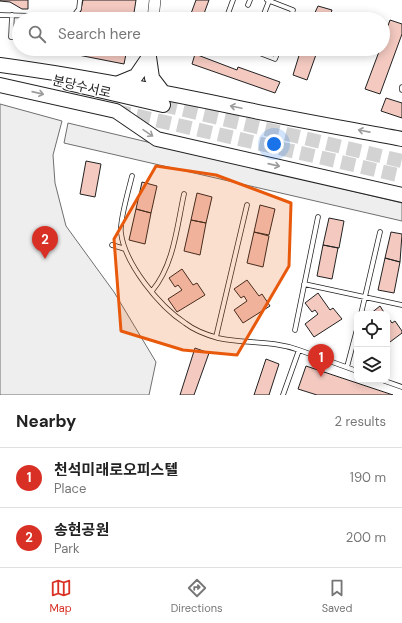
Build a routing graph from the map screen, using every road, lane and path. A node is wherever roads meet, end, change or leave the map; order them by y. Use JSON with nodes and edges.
{"nodes":[{"id":1,"x":80,"y":0,"type":"edge"},
{"id":2,"x":156,"y":0,"type":"edge"},
{"id":3,"x":233,"y":0,"type":"edge"},
{"id":4,"x":250,"y":0,"type":"edge"},
{"id":5,"x":268,"y":0,"type":"edge"},
{"id":6,"x":248,"y":5,"type":"dead end"},
{"id":7,"x":77,"y":12,"type":"edge"},
{"id":8,"x":154,"y":12,"type":"edge"},
{"id":9,"x":229,"y":12,"type":"edge"},
{"id":10,"x":264,"y":12,"type":"edge"},
{"id":11,"x":292,"y":12,"type":"edge"},
{"id":12,"x":0,"y":15,"type":"edge"},
{"id":13,"x":12,"y":15,"type":"joint"},
{"id":14,"x":12,"y":37,"type":"edge"},
{"id":15,"x":148,"y":56,"type":"edge"},
{"id":16,"x":150,"y":56,"type":"edge"},
{"id":17,"x":268,"y":56,"type":"edge"},
{"id":18,"x":276,"y":56,"type":"edge"},
{"id":19,"x":0,"y":66,"type":"edge"},
{"id":20,"x":119,"y":83,"type":"junction"},
{"id":21,"x":0,"y":85,"type":"edge"},
{"id":22,"x":162,"y":91,"type":"junction"},
{"id":23,"x":163,"y":105,"type":"tunnel mouth"},
{"id":24,"x":402,"y":139,"type":"edge"},
{"id":25,"x":132,"y":176,"type":"dead end"},
{"id":26,"x":184,"y":194,"type":"dead end"},
{"id":27,"x":402,"y":195,"type":"edge"},
{"id":28,"x":247,"y":205,"type":"dead end"},
{"id":29,"x":318,"y":217,"type":"dead end"},
{"id":30,"x":380,"y":232,"type":"dead end"},
{"id":31,"x":112,"y":245,"type":"dead end"},
{"id":32,"x":125,"y":249,"type":"junction"},
{"id":33,"x":304,"y":284,"type":"junction"},
{"id":34,"x":152,"y":291,"type":"junction"},
{"id":35,"x":366,"y":297,"type":"junction"},
{"id":36,"x":402,"y":305,"type":"edge"},
{"id":37,"x":362,"y":311,"type":"edge"},
{"id":38,"x":295,"y":330,"type":"dead end"},
{"id":39,"x":216,"y":337,"type":"junction"},
{"id":40,"x":354,"y":340,"type":"edge"},
{"id":41,"x":299,"y":350,"type":"junction"},
{"id":42,"x":347,"y":367,"type":"junction"},
{"id":43,"x":354,"y":370,"type":"edge"},
{"id":44,"x":390,"y":383,"type":"edge"},
{"id":45,"x":402,"y":387,"type":"edge"},
{"id":46,"x":283,"y":395,"type":"edge"}],
"edges":[{"from":1,"to":7,"type":"lane"},
{"from":2,"to":8,"type":"street"},
{"from":3,"to":9,"type":"lane"},
{"from":4,"to":6,"type":"lane"},
{"from":5,"to":10,"type":"lane"},
{"from":5,"to":11,"type":"lane"},
{"from":12,"to":13,"type":"lane"},
{"from":13,"to":14,"type":"lane"},
{"from":15,"to":20,"type":"highway"},
{"from":16,"to":22,"type":"highway"},
{"from":17,"to":18,"type":"lane"},
{"from":19,"to":20,"type":"highway"},
{"from":19,"to":23,"type":"highway","name":"분당수서로"},
{"from":20,"to":22,"type":"highway"},
{"from":21,"to":27,"type":"highway","name":"분당수서로","one_way":true},
{"from":24,"to":22,"type":"highway","one_way":true},
{"from":25,"to":32,"type":"lane"},
{"from":26,"to":34,"type":"lane"},
{"from":28,"to":39,"type":"lane"},
{"from":29,"to":33,"type":"lane"},
{"from":30,"to":35,"type":"lane"},
{"from":31,"to":32,"type":"lane"},
{"from":32,"to":34,"type":"lane"},
{"from":33,"to":35,"type":"lane"},
{"from":33,"to":38,"type":"lane"},
{"from":34,"to":39,"type":"lane"},
{"from":35,"to":36,"type":"lane"},
{"from":35,"to":37,"type":"lane"},
{"from":39,"to":41,"type":"lane"},
{"from":40,"to":42,"type":"lane"},
{"from":41,"to":42,"type":"lane"},
{"from":41,"to":46,"type":"lane"},
{"from":42,"to":43,"type":"lane"},
{"from":44,"to":45,"type":"lane"}]}
